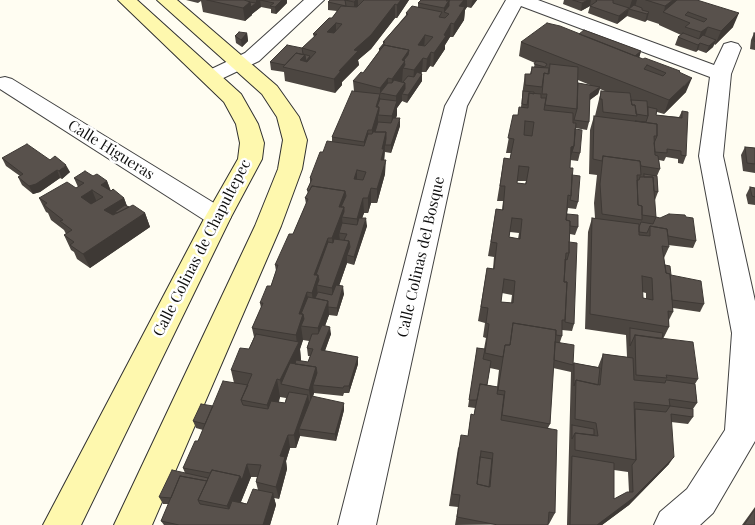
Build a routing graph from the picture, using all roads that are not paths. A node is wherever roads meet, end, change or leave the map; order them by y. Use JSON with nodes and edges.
{"nodes":[{"id":1,"x":127,"y":0,"type":"edge"},
{"id":2,"x":166,"y":0,"type":"edge"},
{"id":3,"x":315,"y":0,"type":"edge"},
{"id":4,"x":515,"y":0,"type":"edge"},
{"id":5,"x":521,"y":0,"type":"edge"},
{"id":6,"x":240,"y":64,"type":"junction"},
{"id":7,"x":210,"y":77,"type":"junction"},
{"id":8,"x":5,"y":83,"type":"dead end"},
{"id":9,"x":218,"y":217,"type":"junction"},
{"id":10,"x":62,"y":525,"type":"edge"},
{"id":11,"x":133,"y":525,"type":"edge"},
{"id":12,"x":357,"y":525,"type":"edge"},
{"id":13,"x":673,"y":525,"type":"edge"}],
"edges":[{"from":1,"to":7,"type":"street","name":"Calle Colinas de Chapultepec"},
{"from":2,"to":6,"type":"street"},
{"from":3,"to":6,"type":"street"},
{"from":4,"to":12,"type":"street","name":"Calle Colinas del Bosque"},
{"from":5,"to":13,"type":"street"},
{"from":6,"to":7,"type":"street"},
{"from":6,"to":11,"type":"street"},
{"from":7,"to":9,"type":"street","name":"Calle Colinas de Chapultepec"},
{"from":8,"to":9,"type":"street","name":"Calle Higueras"},
{"from":9,"to":10,"type":"street","name":"Calle Colinas de Chapultepec"}]}
